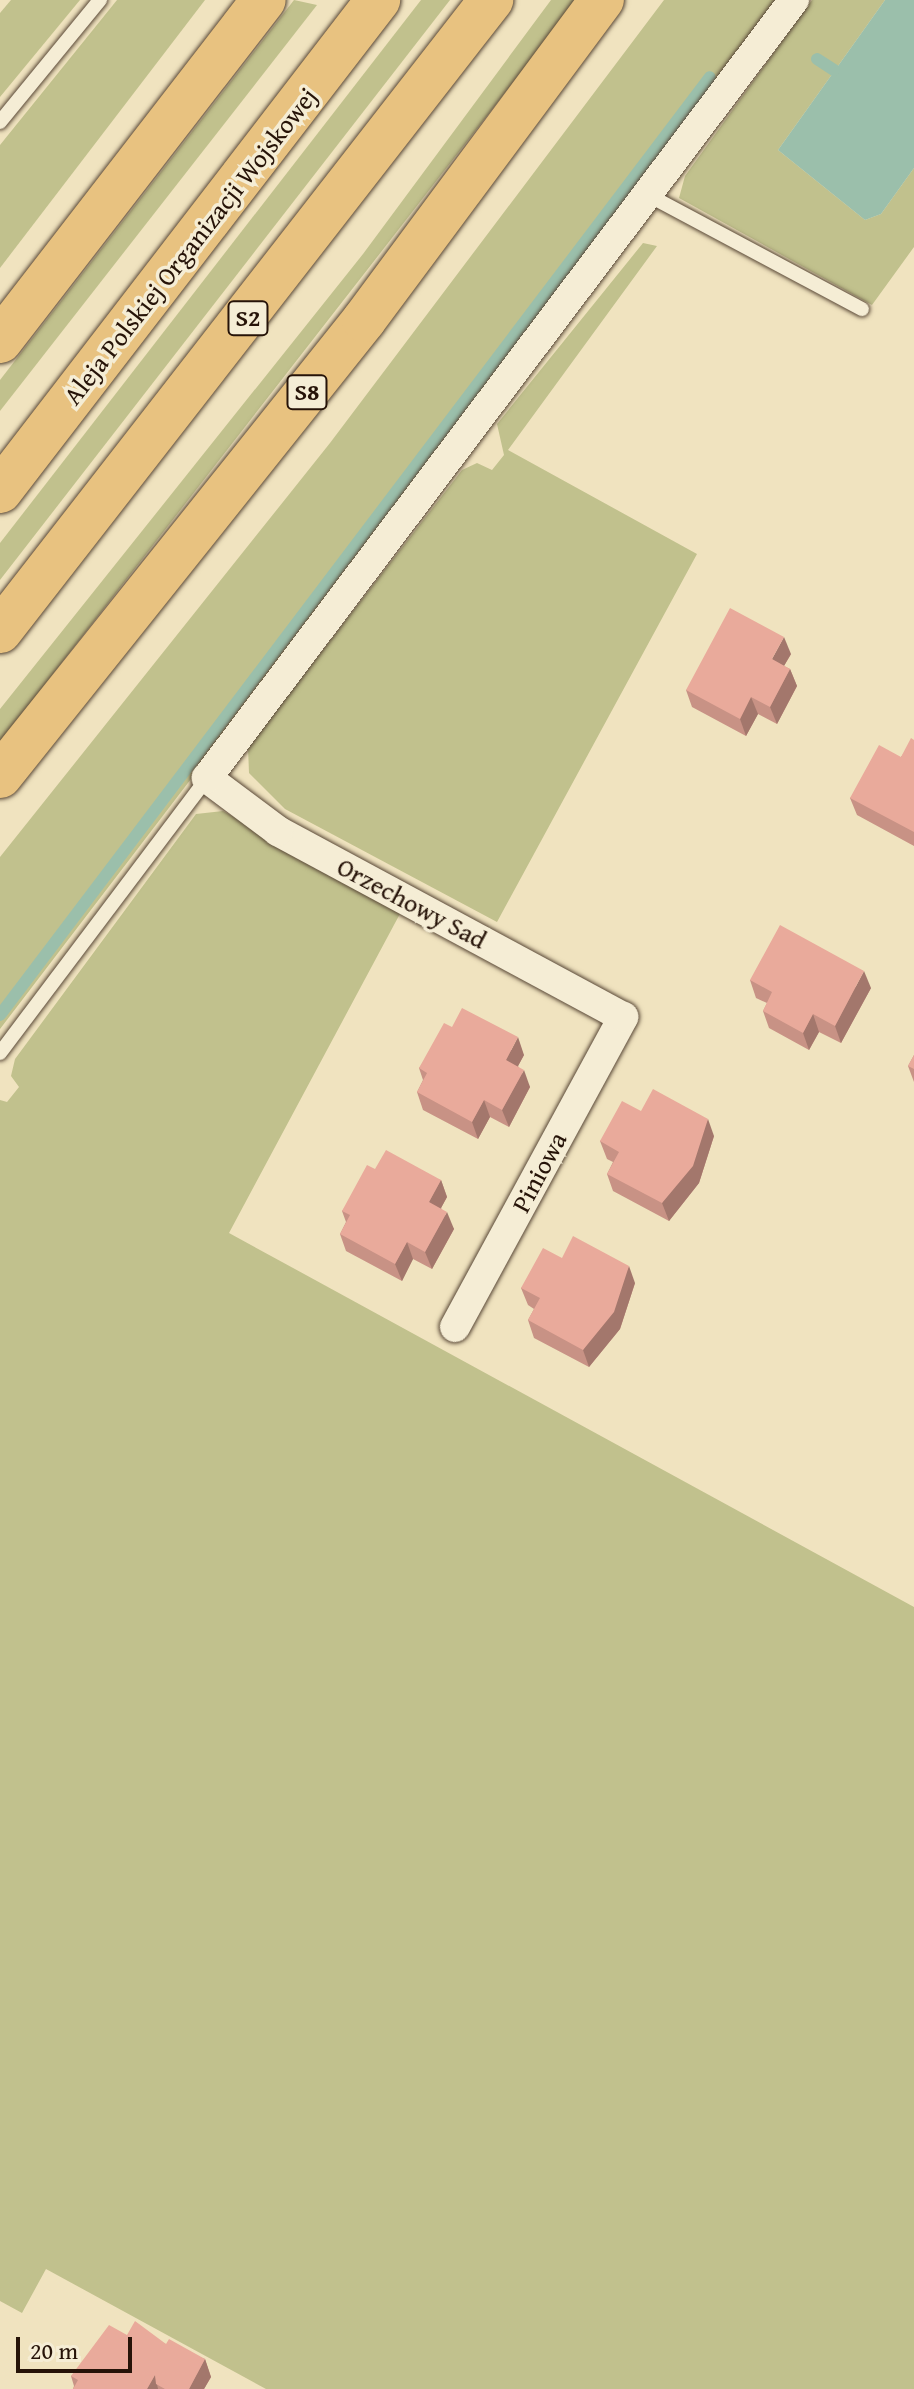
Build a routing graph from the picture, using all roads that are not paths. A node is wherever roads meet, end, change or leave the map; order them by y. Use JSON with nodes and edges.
{"nodes":[{"id":1,"x":100,"y":0,"type":"edge"},
{"id":2,"x":264,"y":0,"type":"edge"},
{"id":3,"x":378,"y":0,"type":"edge"},
{"id":4,"x":491,"y":0,"type":"edge"},
{"id":5,"x":602,"y":0,"type":"edge"},
{"id":6,"x":794,"y":0,"type":"edge"},
{"id":7,"x":0,"y":122,"type":"edge"},
{"id":8,"x":652,"y":197,"type":"junction"},
{"id":9,"x":862,"y":309,"type":"dead end"},
{"id":10,"x":0,"y":341,"type":"edge"},
{"id":11,"x":0,"y":491,"type":"edge"},
{"id":12,"x":0,"y":631,"type":"edge"},
{"id":13,"x":0,"y":776,"type":"edge"},
{"id":14,"x":207,"y":778,"type":"junction"},
{"id":15,"x":623,"y":1017,"type":"joint"},
{"id":16,"x":0,"y":1053,"type":"edge"},
{"id":17,"x":455,"y":1327,"type":"dead end"}],
"edges":[{"from":1,"to":7,"type":"lane"},
{"from":2,"to":10,"type":"highway"},
{"from":3,"to":11,"type":"highway","name":"Aleja Polskiej Organizacji Wojskowej"},
{"from":4,"to":12,"type":"highway","number":"S2"},
{"from":5,"to":13,"type":"highway","number":"S8"},
{"from":6,"to":8,"type":"street"},
{"from":8,"to":9,"type":"lane"},
{"from":8,"to":14,"type":"street"},
{"from":14,"to":15,"type":"street","name":"Orzechowy Sad"},
{"from":14,"to":16,"type":"lane"},
{"from":15,"to":17,"type":"street","name":"Piniowa"}]}
